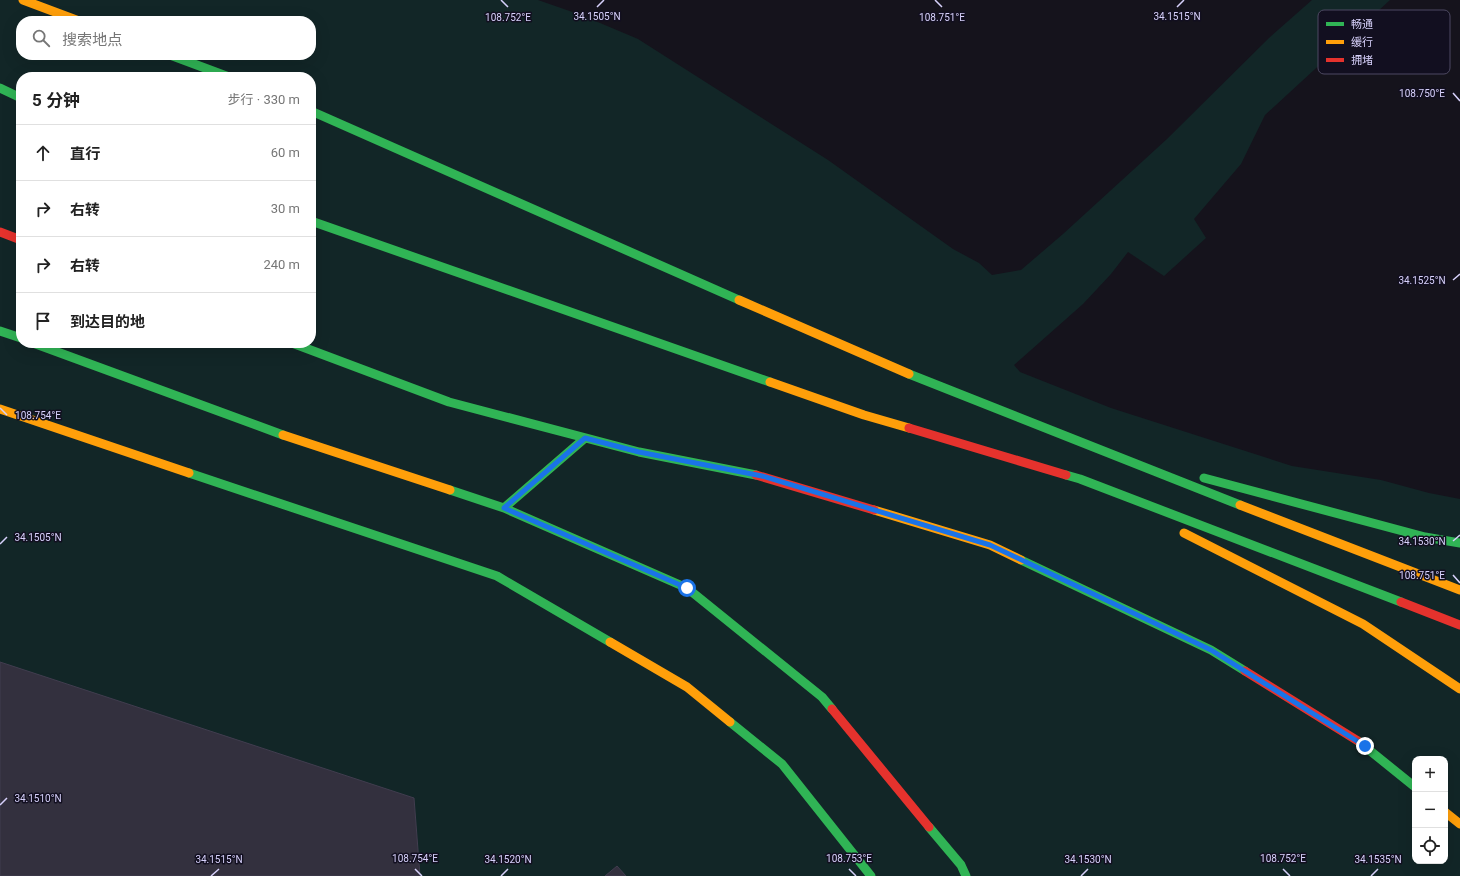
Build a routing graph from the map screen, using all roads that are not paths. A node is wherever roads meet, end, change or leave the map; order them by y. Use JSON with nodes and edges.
{"nodes":[{"id":1,"x":23,"y":0,"type":"edge"},
{"id":2,"x":66,"y":16,"type":"edge"},
{"id":3,"x":183,"y":60,"type":"edge"},
{"id":4,"x":216,"y":72,"type":"edge"},
{"id":5,"x":0,"y":88,"type":"edge"},
{"id":6,"x":16,"y":96,"type":"edge"},
{"id":7,"x":316,"y":113,"type":"edge"},
{"id":8,"x":316,"y":222,"type":"edge"},
{"id":9,"x":0,"y":232,"type":"edge"},
{"id":10,"x":16,"y":238,"type":"edge"},
{"id":11,"x":0,"y":331,"type":"edge"},
{"id":12,"x":16,"y":336,"type":"edge"},
{"id":13,"x":48,"y":348,"type":"edge"},
{"id":14,"x":305,"y":348,"type":"edge"},
{"id":15,"x":0,"y":409,"type":"edge"},
{"id":16,"x":585,"y":438,"type":"junction"},
{"id":17,"x":1094,"y":448,"type":"junction"},
{"id":18,"x":1179,"y":471,"type":"dead end"},
{"id":19,"x":1194,"y":475,"type":"dead end"},
{"id":20,"x":1080,"y":480,"type":"junction"},
{"id":21,"x":504,"y":508,"type":"junction"},
{"id":22,"x":1158,"y":519,"type":"dead end"},
{"id":23,"x":1179,"y":530,"type":"dead end"},
{"id":24,"x":1460,"y":543,"type":"edge"},
{"id":25,"x":1460,"y":590,"type":"edge"},
{"id":26,"x":1460,"y":625,"type":"edge"},
{"id":27,"x":1460,"y":688,"type":"edge"},
{"id":28,"x":1412,"y":785,"type":"edge"},
{"id":29,"x":1448,"y":814,"type":"edge"},
{"id":30,"x":1460,"y":824,"type":"edge"},
{"id":31,"x":871,"y":876,"type":"edge"},
{"id":32,"x":966,"y":876,"type":"edge"}],
"edges":[{"from":1,"to":2,"type":"main road"},
{"from":3,"to":4,"type":"main road"},
{"from":5,"to":6,"type":"main road"},
{"from":7,"to":17,"type":"main road"},
{"from":8,"to":20,"type":"main road"},
{"from":9,"to":10,"type":"main road"},
{"from":11,"to":12,"type":"main road"},
{"from":13,"to":21,"type":"main road"},
{"from":14,"to":16,"type":"main road"},
{"from":15,"to":31,"type":"main road"},
{"from":16,"to":21,"type":"main road"},
{"from":16,"to":28,"type":"main road"},
{"from":17,"to":18,"type":"main road"},
{"from":17,"to":25,"type":"main road"},
{"from":19,"to":24,"type":"main road"},
{"from":20,"to":22,"type":"main road"},
{"from":20,"to":26,"type":"main road"},
{"from":21,"to":32,"type":"main road"},
{"from":23,"to":27,"type":"main road"},
{"from":29,"to":30,"type":"main road"}]}
